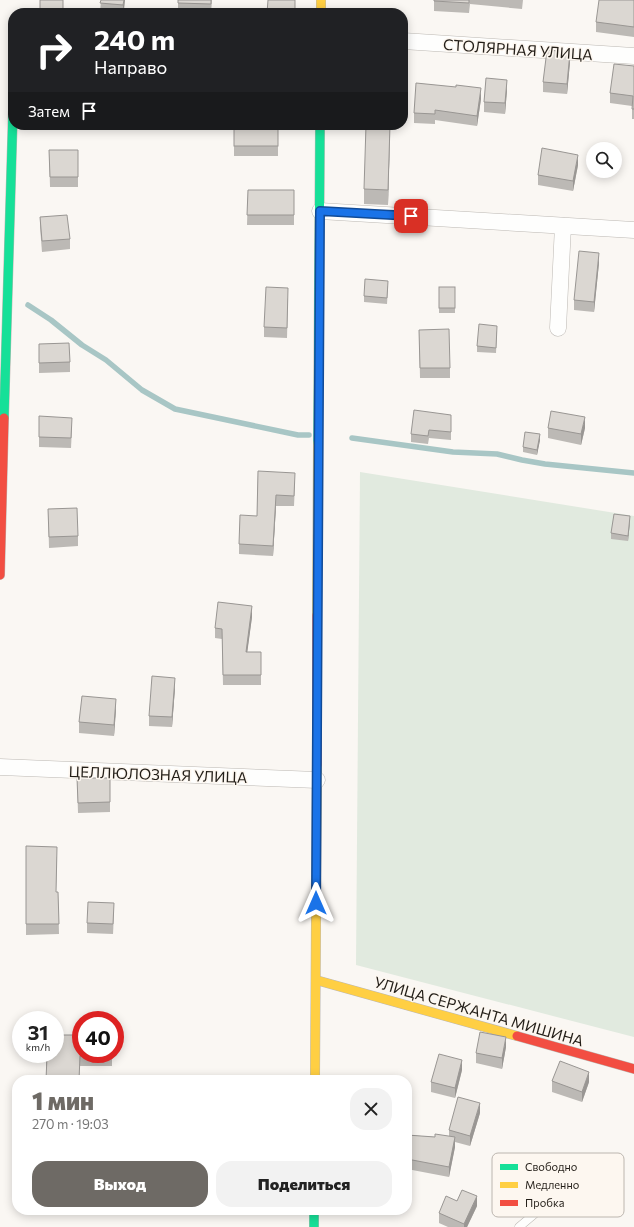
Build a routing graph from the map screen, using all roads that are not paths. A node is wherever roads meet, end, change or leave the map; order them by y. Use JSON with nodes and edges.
{"nodes":[{"id":1,"x":408,"y":41,"type":"edge"},
{"id":2,"x":634,"y":56,"type":"edge"},
{"id":3,"x":12,"y":130,"type":"edge"},
{"id":4,"x":320,"y":130,"type":"edge"},
{"id":5,"x":320,"y":211,"type":"junction"},
{"id":6,"x":563,"y":226,"type":"junction"},
{"id":7,"x":634,"y":230,"type":"edge"},
{"id":8,"x":558,"y":328,"type":"dead end"},
{"id":9,"x":0,"y":575,"type":"edge"},
{"id":10,"x":0,"y":767,"type":"edge"},
{"id":11,"x":316,"y":780,"type":"junction"},
{"id":12,"x":316,"y":980,"type":"junction"},
{"id":13,"x":634,"y":1069,"type":"edge"},
{"id":14,"x":315,"y":1075,"type":"edge"},
{"id":15,"x":314,"y":1215,"type":"edge"},
{"id":16,"x":532,"y":1217,"type":"edge"},
{"id":17,"x":314,"y":1227,"type":"edge"},
{"id":18,"x":519,"y":1227,"type":"edge"}],
"edges":[{"from":1,"to":2,"type":"street","name":"СТОЛЯРНАЯ УЛИЦА"},
{"from":3,"to":9,"type":"street"},
{"from":4,"to":5,"type":"street"},
{"from":5,"to":6,"type":"street"},
{"from":5,"to":11,"type":"street"},
{"from":6,"to":7,"type":"street"},
{"from":6,"to":8,"type":"street"},
{"from":10,"to":11,"type":"street","name":"ЦЕЛЛЮЛОЗНАЯ УЛИЦА"},
{"from":11,"to":12,"type":"street"},
{"from":12,"to":13,"type":"street","name":"УЛИЦА СЕРЖАНТА МИШИНА"},
{"from":12,"to":14,"type":"street"},
{"from":15,"to":17,"type":"street"},
{"from":16,"to":18,"type":"lane"}]}
